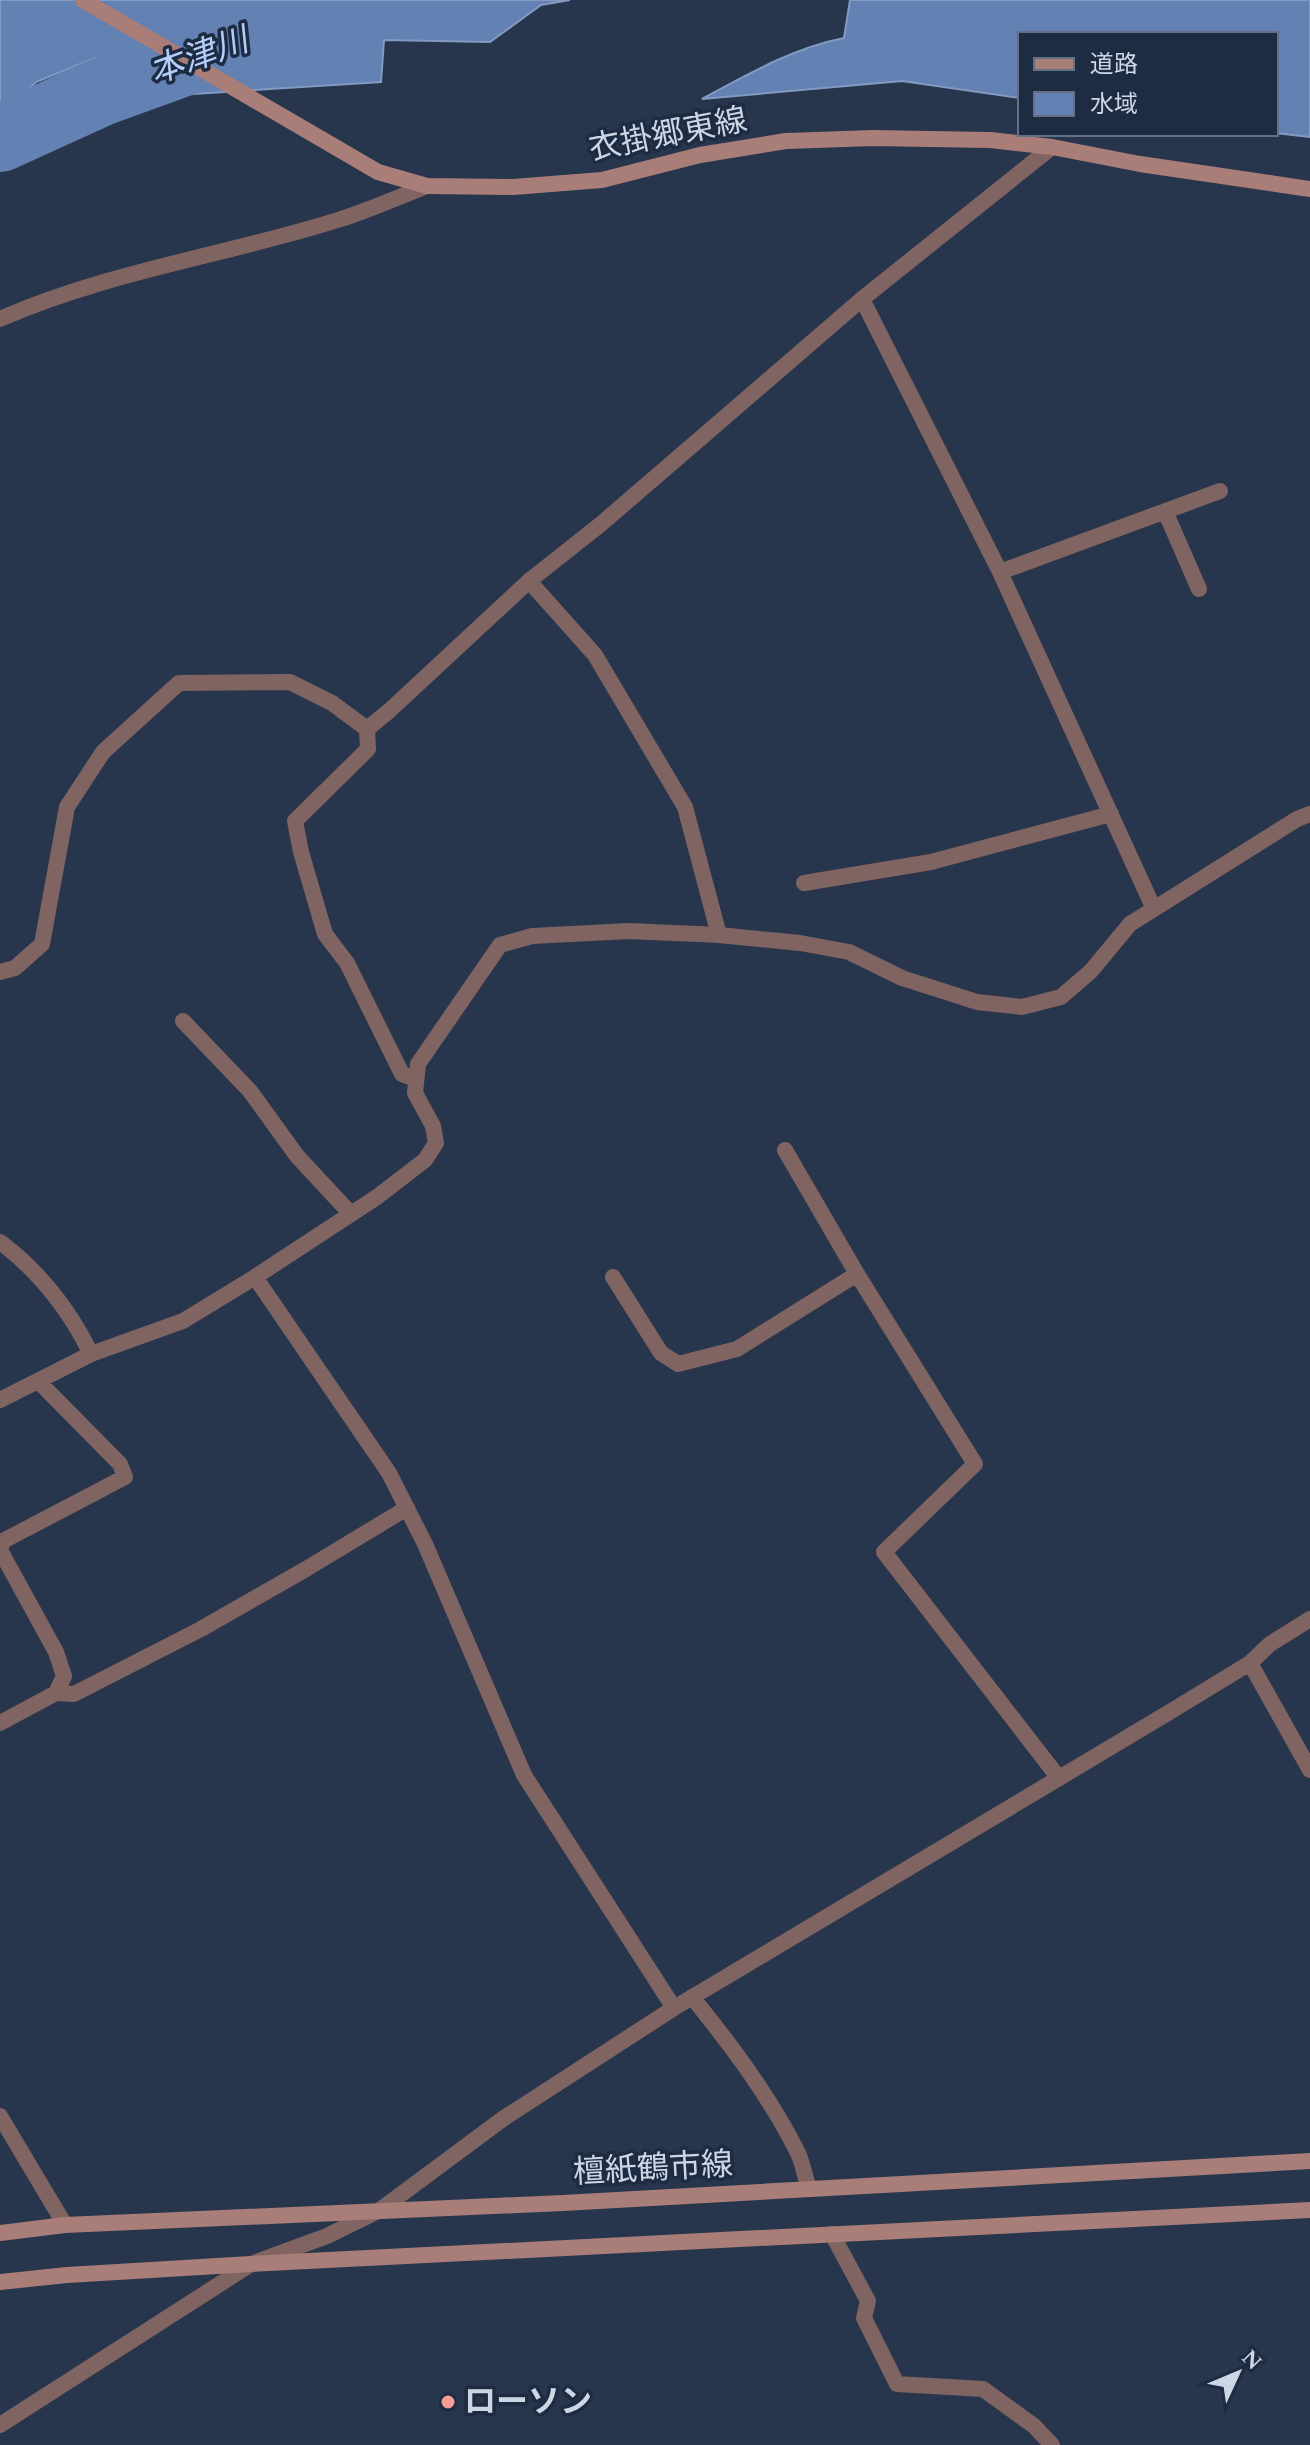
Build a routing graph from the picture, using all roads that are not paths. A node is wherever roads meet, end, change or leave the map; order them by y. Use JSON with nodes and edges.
{"nodes":[{"id":1,"x":83,"y":0,"type":"edge"},
{"id":2,"x":1052,"y":147,"type":"junction"},
{"id":3,"x":427,"y":186,"type":"junction"},
{"id":4,"x":1310,"y":189,"type":"edge"},
{"id":5,"x":862,"y":299,"type":"junction"},
{"id":6,"x":0,"y":319,"type":"edge"},
{"id":7,"x":1220,"y":491,"type":"dead end"},
{"id":8,"x":1165,"y":511,"type":"junction"},
{"id":9,"x":1000,"y":572,"type":"junction"},
{"id":10,"x":529,"y":581,"type":"junction"},
{"id":11,"x":1199,"y":589,"type":"dead end"},
{"id":12,"x":367,"y":729,"type":"junction"},
{"id":13,"x":1111,"y":814,"type":"junction"},
{"id":14,"x":1310,"y":814,"type":"edge"},
{"id":15,"x":804,"y":883,"type":"dead end"},
{"id":16,"x":1154,"y":909,"type":"junction"},
{"id":17,"x":719,"y":935,"type":"junction"},
{"id":18,"x":0,"y":972,"type":"edge"},
{"id":19,"x":183,"y":1021,"type":"dead end"},
{"id":20,"x":415,"y":1079,"type":"junction"},
{"id":21,"x":785,"y":1150,"type":"dead end"},
{"id":22,"x":350,"y":1213,"type":"junction"},
{"id":23,"x":0,"y":1242,"type":"edge"},
{"id":24,"x":857,"y":1274,"type":"junction"},
{"id":25,"x":255,"y":1277,"type":"junction"},
{"id":26,"x":613,"y":1277,"type":"dead end"},
{"id":27,"x":91,"y":1354,"type":"junction"},
{"id":28,"x":39,"y":1382,"type":"junction"},
{"id":29,"x":0,"y":1400,"type":"edge"},
{"id":30,"x":407,"y":1508,"type":"junction"},
{"id":31,"x":1310,"y":1619,"type":"edge"},
{"id":32,"x":1250,"y":1663,"type":"junction"},
{"id":33,"x":56,"y":1693,"type":"junction"},
{"id":34,"x":0,"y":1723,"type":"edge"},
{"id":35,"x":1310,"y":1770,"type":"edge"},
{"id":36,"x":1058,"y":1777,"type":"junction"},
{"id":37,"x":692,"y":1997,"type":"junction"},
{"id":38,"x":674,"y":2008,"type":"junction"},
{"id":39,"x":0,"y":2116,"type":"edge"},
{"id":40,"x":1310,"y":2161,"type":"edge"},
{"id":41,"x":809,"y":2189,"type":"junction"},
{"id":42,"x":380,"y":2210,"type":"junction"},
{"id":43,"x":1310,"y":2210,"type":"edge"},
{"id":44,"x":65,"y":2225,"type":"junction"},
{"id":45,"x":0,"y":2233,"type":"edge"},
{"id":46,"x":832,"y":2234,"type":"junction"},
{"id":47,"x":251,"y":2264,"type":"junction"},
{"id":48,"x":0,"y":2282,"type":"edge"},
{"id":49,"x":0,"y":2425,"type":"edge"},
{"id":50,"x":1052,"y":2445,"type":"edge"}],
"edges":[{"from":1,"to":3,"type":"main road","name":"衣掛郷東線"},
{"from":2,"to":3,"type":"main road","name":"衣掛郷東線"},
{"from":2,"to":4,"type":"main road","name":"衣掛郷東線"},
{"from":2,"to":5,"type":"street"},
{"from":3,"to":6,"type":"street"},
{"from":5,"to":9,"type":"street"},
{"from":5,"to":10,"type":"street"},
{"from":7,"to":8,"type":"street"},
{"from":8,"to":9,"type":"street"},
{"from":8,"to":11,"type":"street"},
{"from":9,"to":13,"type":"street"},
{"from":10,"to":12,"type":"street"},
{"from":10,"to":17,"type":"street"},
{"from":12,"to":18,"type":"street"},
{"from":12,"to":20,"type":"street"},
{"from":13,"to":15,"type":"street"},
{"from":13,"to":16,"type":"street"},
{"from":14,"to":16,"type":"street"},
{"from":16,"to":17,"type":"street"},
{"from":17,"to":20,"type":"street"},
{"from":19,"to":22,"type":"street"},
{"from":20,"to":22,"type":"street"},
{"from":21,"to":24,"type":"street"},
{"from":22,"to":25,"type":"street"},
{"from":23,"to":27,"type":"street"},
{"from":24,"to":26,"type":"street"},
{"from":24,"to":36,"type":"street"},
{"from":25,"to":27,"type":"street"},
{"from":25,"to":30,"type":"street"},
{"from":27,"to":28,"type":"street"},
{"from":28,"to":29,"type":"street"},
{"from":28,"to":33,"type":"street"},
{"from":30,"to":33,"type":"street"},
{"from":30,"to":38,"type":"street"},
{"from":31,"to":32,"type":"street"},
{"from":32,"to":35,"type":"street"},
{"from":32,"to":36,"type":"street"},
{"from":33,"to":34,"type":"street"},
{"from":36,"to":37,"type":"street"},
{"from":37,"to":38,"type":"street"},
{"from":37,"to":41,"type":"street"},
{"from":38,"to":42,"type":"street"},
{"from":39,"to":44,"type":"street"},
{"from":40,"to":41,"type":"main road","name":"檀紙鶴市線"},
{"from":41,"to":42,"type":"main road","name":"檀紙鶴市線"},
{"from":42,"to":44,"type":"main road","name":"檀紙鶴市線"},
{"from":42,"to":47,"type":"street"},
{"from":43,"to":46,"type":"main road"},
{"from":44,"to":45,"type":"main road","name":"檀紙鶴市線"},
{"from":46,"to":47,"type":"main road"},
{"from":46,"to":50,"type":"street"},
{"from":47,"to":48,"type":"main road"},
{"from":47,"to":49,"type":"street"}]}
